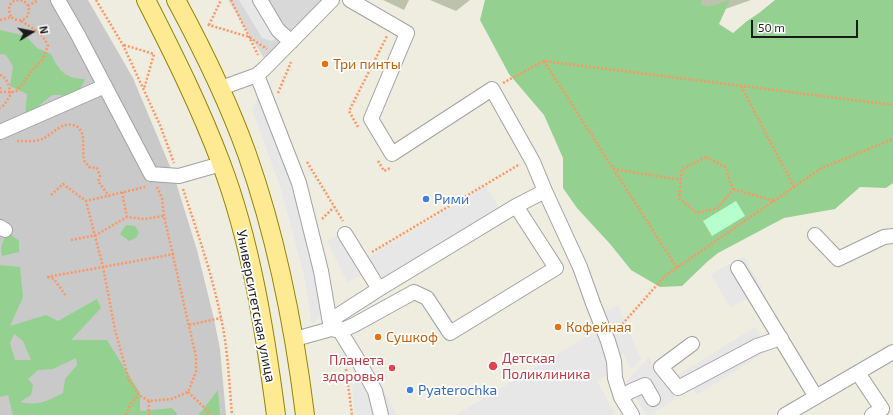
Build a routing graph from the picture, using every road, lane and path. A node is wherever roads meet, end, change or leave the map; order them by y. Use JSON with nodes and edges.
{"nodes":[{"id":1,"x":38,"y":0,"type":"edge"},
{"id":2,"x":58,"y":0,"type":"edge"},
{"id":3,"x":96,"y":0,"type":"edge"},
{"id":4,"x":146,"y":0,"type":"edge"},
{"id":5,"x":176,"y":0,"type":"edge"},
{"id":6,"x":221,"y":0,"type":"edge"},
{"id":7,"x":260,"y":0,"type":"edge"},
{"id":8,"x":332,"y":0,"type":"edge"},
{"id":9,"x":350,"y":0,"type":"edge"},
{"id":10,"x":28,"y":6,"type":"junction"},
{"id":11,"x":11,"y":17,"type":"junction"},
{"id":12,"x":0,"y":20,"type":"edge"},
{"id":13,"x":21,"y":21,"type":"junction"},
{"id":14,"x":390,"y":31,"type":"dead end"},
{"id":15,"x":291,"y":42,"type":"junction"},
{"id":16,"x":123,"y":45,"type":"junction"},
{"id":17,"x":267,"y":49,"type":"dead end"},
{"id":18,"x":544,"y":61,"type":"junction"},
{"id":19,"x":0,"y":75,"type":"edge"},
{"id":20,"x":257,"y":75,"type":"junction"},
{"id":21,"x":105,"y":86,"type":"junction"},
{"id":22,"x":741,"y":86,"type":"junction"},
{"id":23,"x":0,"y":87,"type":"edge"},
{"id":24,"x":221,"y":88,"type":"junction"},
{"id":25,"x":144,"y":89,"type":"junction"},
{"id":26,"x":492,"y":89,"type":"junction"},
{"id":27,"x":10,"y":92,"type":"junction"},
{"id":28,"x":893,"y":105,"type":"edge"},
{"id":29,"x":0,"y":108,"type":"edge"},
{"id":30,"x":361,"y":131,"type":"dead end"},
{"id":31,"x":0,"y":132,"type":"edge"},
{"id":32,"x":893,"y":139,"type":"edge"},
{"id":33,"x":13,"y":141,"type":"dead end"},
{"id":34,"x":304,"y":156,"type":"dead end"},
{"id":35,"x":516,"y":157,"type":"dead end"},
{"id":36,"x":376,"y":158,"type":"dead end"},
{"id":37,"x":221,"y":164,"type":"junction"},
{"id":38,"x":391,"y":167,"type":"dead end"},
{"id":39,"x":613,"y":169,"type":"junction"},
{"id":40,"x":180,"y":178,"type":"junction"},
{"id":41,"x":154,"y":180,"type":"junction"},
{"id":42,"x":681,"y":180,"type":"junction"},
{"id":43,"x":794,"y":187,"type":"junction"},
{"id":44,"x":733,"y":189,"type":"junction"},
{"id":45,"x":545,"y":191,"type":"junction"},
{"id":46,"x":122,"y":192,"type":"junction"},
{"id":47,"x":51,"y":195,"type":"dead end"},
{"id":48,"x":109,"y":196,"type":"junction"},
{"id":49,"x":86,"y":201,"type":"junction"},
{"id":50,"x":774,"y":201,"type":"junction"},
{"id":51,"x":516,"y":206,"type":"junction"},
{"id":52,"x":164,"y":216,"type":"junction"},
{"id":53,"x":127,"y":217,"type":"junction"},
{"id":54,"x":345,"y":230,"type":"joint"},
{"id":55,"x":96,"y":235,"type":"junction"},
{"id":56,"x":815,"y":235,"type":"dead end"},
{"id":57,"x":893,"y":236,"type":"edge"},
{"id":58,"x":71,"y":240,"type":"dead end"},
{"id":59,"x":366,"y":253,"type":"dead end"},
{"id":60,"x":174,"y":254,"type":"junction"},
{"id":61,"x":103,"y":267,"type":"junction"},
{"id":62,"x":677,"y":268,"type":"junction"},
{"id":63,"x":738,"y":268,"type":"dead end"},
{"id":64,"x":379,"y":289,"type":"junction"},
{"id":65,"x":66,"y":296,"type":"dead end"},
{"id":66,"x":221,"y":318,"type":"junction"},
{"id":67,"x":189,"y":325,"type":"junction"},
{"id":68,"x":336,"y":330,"type":"junction"},
{"id":69,"x":781,"y":338,"type":"junction"},
{"id":70,"x":295,"y":339,"type":"junction"},
{"id":71,"x":608,"y":341,"type":"junction"},
{"id":72,"x":692,"y":344,"type":"dead end"},
{"id":73,"x":889,"y":357,"type":"edge"},
{"id":74,"x":858,"y":373,"type":"junction"},
{"id":75,"x":188,"y":392,"type":"junction"},
{"id":76,"x":139,"y":395,"type":"junction"},
{"id":77,"x":621,"y":397,"type":"junction"},
{"id":78,"x":816,"y":397,"type":"junction"},
{"id":79,"x":653,"y":399,"type":"dead end"},
{"id":80,"x":149,"y":400,"type":"junction"},
{"id":81,"x":126,"y":415,"type":"edge"},
{"id":82,"x":150,"y":415,"type":"edge"},
{"id":83,"x":209,"y":415,"type":"edge"},
{"id":84,"x":232,"y":415,"type":"edge"},
{"id":85,"x":276,"y":415,"type":"edge"},
{"id":86,"x":305,"y":415,"type":"edge"},
{"id":87,"x":381,"y":415,"type":"edge"},
{"id":88,"x":632,"y":415,"type":"edge"},
{"id":89,"x":785,"y":415,"type":"edge"},
{"id":90,"x":872,"y":415,"type":"edge"}],
"edges":[{"from":1,"to":10,"type":"path"},
{"from":2,"to":21,"type":"street"},
{"from":3,"to":16,"type":"path"},
{"from":4,"to":37,"type":"main road","name":"Университетская улица"},
{"from":5,"to":24,"type":"main road","name":"Университетская улица"},
{"from":6,"to":17,"type":"path"},
{"from":7,"to":15,"type":"street"},
{"from":8,"to":15,"type":"street"},
{"from":9,"to":26,"type":"street"},
{"from":10,"to":11,"type":"path"},
{"from":10,"to":13,"type":"path"},
{"from":11,"to":12,"type":"path"},
{"from":11,"to":13,"type":"path"},
{"from":13,"to":27,"type":"path"},
{"from":14,"to":30,"type":"path"},
{"from":15,"to":20,"type":"street"},
{"from":16,"to":25,"type":"path"},
{"from":16,"to":25,"type":"path"},
{"from":18,"to":22,"type":"path"},
{"from":18,"to":26,"type":"path"},
{"from":18,"to":39,"type":"path"},
{"from":19,"to":27,"type":"path"},
{"from":20,"to":24,"type":"street"},
{"from":20,"to":68,"type":"street"},
{"from":21,"to":31,"type":"street"},
{"from":21,"to":41,"type":"street"},
{"from":22,"to":28,"type":"path"},
{"from":22,"to":43,"type":"path"},
{"from":23,"to":27,"type":"path"},
{"from":24,"to":70,"type":"main road","name":"Университетская улица"},
{"from":25,"to":40,"type":"path"},
{"from":26,"to":45,"type":"street"},
{"from":27,"to":29,"type":"path"},
{"from":32,"to":43,"type":"path"},
{"from":33,"to":48,"type":"path"},
{"from":34,"to":54,"type":"path"},
{"from":35,"to":59,"type":"path"},
{"from":36,"to":38,"type":"path"},
{"from":37,"to":40,"type":"street"},
{"from":37,"to":85,"type":"main road","name":"Университетская улица"},
{"from":39,"to":42,"type":"path"},
{"from":39,"to":62,"type":"path"},
{"from":40,"to":41,"type":"street"},
{"from":40,"to":41,"type":"path"},
{"from":40,"to":66,"type":"path"},
{"from":41,"to":46,"type":"path"},
{"from":41,"to":52,"type":"path"},
{"from":42,"to":44,"type":"path"},
{"from":42,"to":44,"type":"path"},
{"from":43,"to":50,"type":"path"},
{"from":44,"to":50,"type":"path"},
{"from":45,"to":51,"type":"street"},
{"from":45,"to":71,"type":"street"},
{"from":46,"to":48,"type":"path"},
{"from":46,"to":53,"type":"path"},
{"from":47,"to":49,"type":"path"},
{"from":48,"to":49,"type":"path"},
{"from":49,"to":55,"type":"path"},
{"from":50,"to":62,"type":"path"},
{"from":51,"to":64,"type":"street"},
{"from":51,"to":68,"type":"street"},
{"from":52,"to":53,"type":"path"},
{"from":52,"to":60,"type":"path"},
{"from":53,"to":55,"type":"path"},
{"from":54,"to":64,"type":"street"},
{"from":55,"to":58,"type":"path"},
{"from":55,"to":61,"type":"path"},
{"from":56,"to":57,"type":"street"},
{"from":60,"to":61,"type":"path"},
{"from":60,"to":67,"type":"path"},
{"from":61,"to":65,"type":"path"},
{"from":61,"to":76,"type":"path"},
{"from":62,"to":71,"type":"path"},
{"from":63,"to":69,"type":"street"},
{"from":64,"to":68,"type":"street"},
{"from":66,"to":67,"type":"path"},
{"from":66,"to":84,"type":"path"},
{"from":67,"to":75,"type":"path"},
{"from":68,"to":70,"type":"street"},
{"from":68,"to":87,"type":"street"},
{"from":69,"to":72,"type":"street"},
{"from":69,"to":78,"type":"street"},
{"from":70,"to":86,"type":"main road","name":"Университетская улица"},
{"from":71,"to":77,"type":"street"},
{"from":73,"to":74,"type":"street"},
{"from":74,"to":78,"type":"street"},
{"from":74,"to":90,"type":"street"},
{"from":75,"to":80,"type":"path"},
{"from":75,"to":83,"type":"path"},
{"from":76,"to":80,"type":"path"},
{"from":76,"to":81,"type":"path"},
{"from":77,"to":79,"type":"street"},
{"from":77,"to":88,"type":"street"},
{"from":78,"to":89,"type":"street"},
{"from":80,"to":82,"type":"path"}]}
